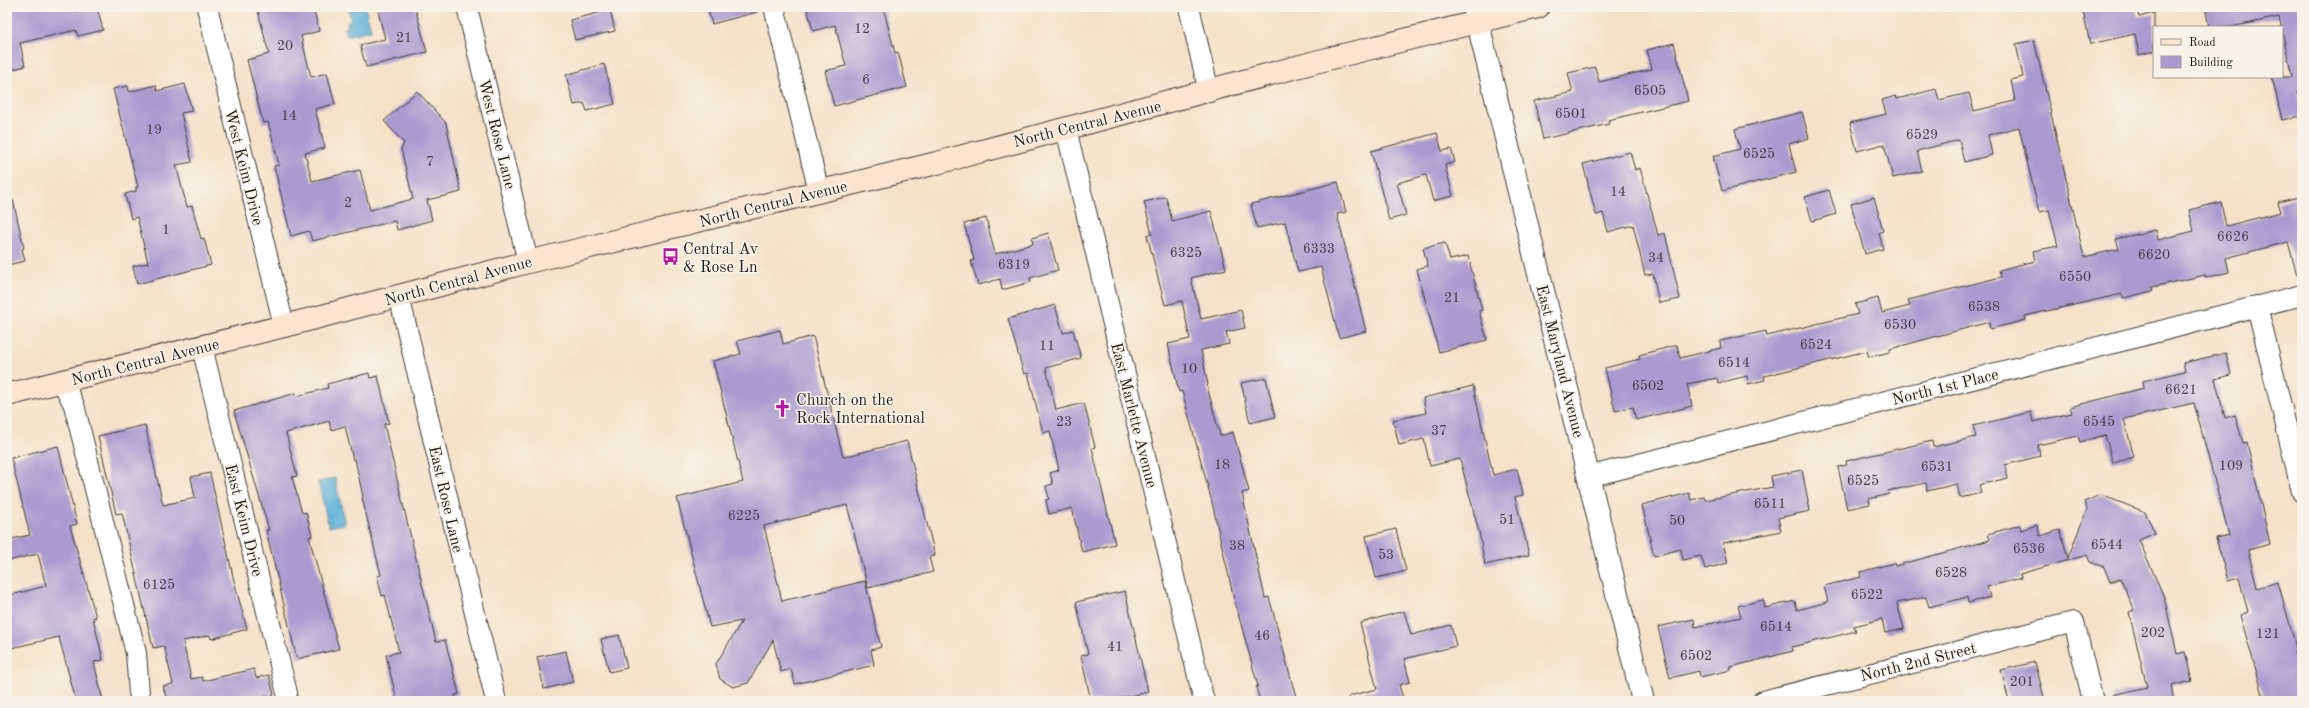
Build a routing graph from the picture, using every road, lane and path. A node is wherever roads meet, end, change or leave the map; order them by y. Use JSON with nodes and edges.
{"nodes":[{"id":1,"x":207,"y":7,"type":"edge"},
{"id":2,"x":467,"y":7,"type":"edge"},
{"id":3,"x":774,"y":7,"type":"edge"},
{"id":4,"x":1190,"y":7,"type":"edge"},
{"id":5,"x":1538,"y":7,"type":"edge"},
{"id":6,"x":1476,"y":14,"type":"edge"},
{"id":7,"x":1209,"y":92,"type":"junction"},
{"id":8,"x":1066,"y":129,"type":"junction"},
{"id":9,"x":819,"y":192,"type":"junction"},
{"id":10,"x":528,"y":262,"type":"junction"},
{"id":11,"x":2302,"y":295,"type":"edge"},
{"id":12,"x":399,"y":296,"type":"junction"},
{"id":13,"x":2257,"y":306,"type":"junction"},
{"id":14,"x":284,"y":326,"type":"junction"},
{"id":15,"x":202,"y":347,"type":"junction"},
{"id":16,"x":62,"y":382,"type":"junction"},
{"id":17,"x":7,"y":395,"type":"edge"},
{"id":18,"x":1588,"y":477,"type":"junction"},
{"id":19,"x":2302,"y":492,"type":"edge"},
{"id":20,"x":287,"y":693,"type":"dead end"},
{"id":21,"x":496,"y":701,"type":"edge"},
{"id":22,"x":1204,"y":701,"type":"edge"},
{"id":23,"x":1643,"y":701,"type":"edge"},
{"id":24,"x":1763,"y":701,"type":"edge"},
{"id":25,"x":2093,"y":701,"type":"edge"}],
"edges":[{"from":1,"to":14,"type":"street","name":"West Keim Drive"},
{"from":2,"to":10,"type":"street","name":"West Rose Lane"},
{"from":3,"to":9,"type":"street"},
{"from":4,"to":7,"type":"street"},
{"from":5,"to":6,"type":"main road","name":"North Central Avenue"},
{"from":6,"to":7,"type":"main road","name":"North Central Avenue"},
{"from":6,"to":18,"type":"street","name":"East Maryland Avenue"},
{"from":7,"to":8,"type":"main road","name":"North Central Avenue"},
{"from":8,"to":9,"type":"main road","name":"North Central Avenue"},
{"from":8,"to":22,"type":"street","name":"East Marlette Avenue"},
{"from":9,"to":10,"type":"main road","name":"North Central Avenue"},
{"from":10,"to":12,"type":"main road","name":"North Central Avenue"},
{"from":11,"to":13,"type":"street","name":"North 1st Place"},
{"from":12,"to":14,"type":"main road","name":"North Central Avenue"},
{"from":12,"to":21,"type":"street","name":"East Rose Lane"},
{"from":13,"to":18,"type":"street","name":"North 1st Place"},
{"from":13,"to":19,"type":"street"},
{"from":14,"to":15,"type":"main road","name":"North Central Avenue"},
{"from":15,"to":16,"type":"main road","name":"North Central Avenue"},
{"from":15,"to":20,"type":"street","name":"East Keim Drive"},
{"from":16,"to":16,"type":"street"},
{"from":16,"to":17,"type":"main road","name":"North Central Avenue"},
{"from":18,"to":23,"type":"street","name":"East Maryland Avenue"},
{"from":24,"to":25,"type":"street","name":"North 2nd Street"}]}
